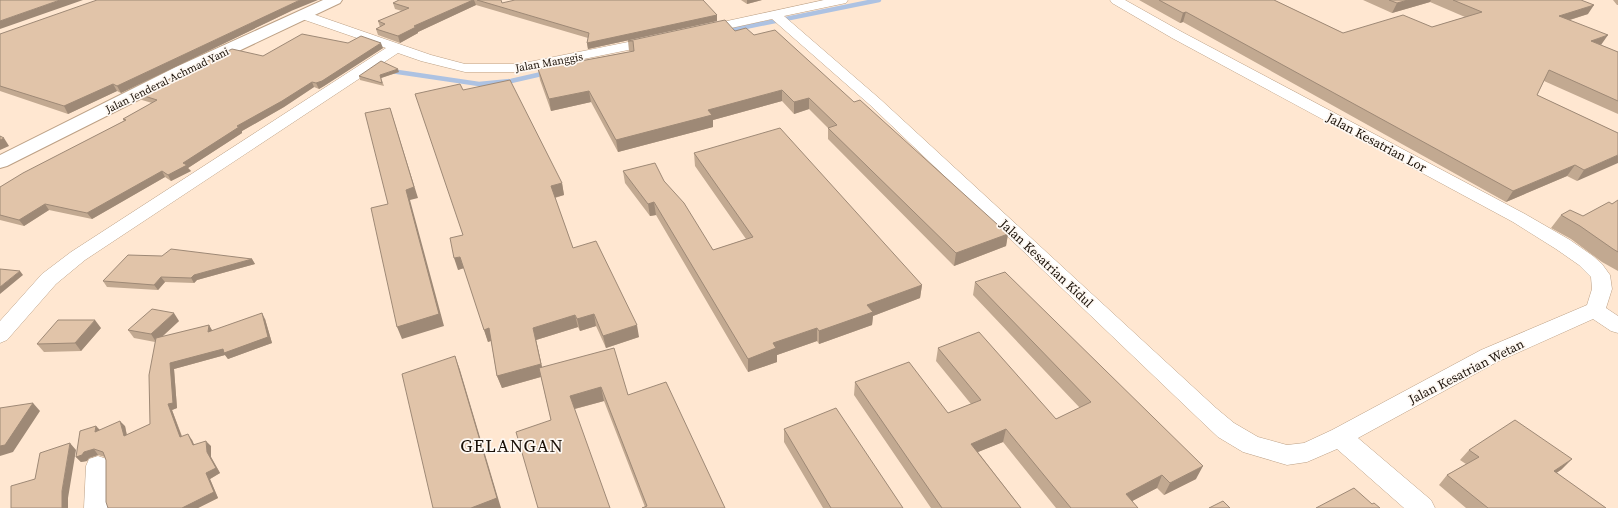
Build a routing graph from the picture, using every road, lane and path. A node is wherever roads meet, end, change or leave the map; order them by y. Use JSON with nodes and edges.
{"nodes":[{"id":1,"x":335,"y":0,"type":"edge"},
{"id":2,"x":842,"y":0,"type":"edge"},
{"id":3,"x":1116,"y":0,"type":"edge"},
{"id":4,"x":304,"y":15,"type":"junction"},
{"id":5,"x":775,"y":15,"type":"junction"},
{"id":6,"x":690,"y":33,"type":"edge"},
{"id":7,"x":667,"y":38,"type":"edge"},
{"id":8,"x":396,"y":48,"type":"junction"},
{"id":9,"x":0,"y":162,"type":"edge"},
{"id":10,"x":1594,"y":310,"type":"junction"},
{"id":11,"x":1618,"y":326,"type":"edge"},
{"id":12,"x":0,"y":335,"type":"edge"},
{"id":13,"x":1340,"y":437,"type":"junction"},
{"id":14,"x":98,"y":466,"type":"dead end"},
{"id":15,"x":98,"y":508,"type":"edge"},
{"id":16,"x":1422,"y":508,"type":"edge"}],
"edges":[{"from":1,"to":4,"type":"main road","name":"Jalan Jenderal Achmad Yani"},
{"from":2,"to":5,"type":"street"},
{"from":3,"to":10,"type":"street","name":"Jalan Kesatrian Lor"},
{"from":4,"to":8,"type":"street","name":"Jalan Manggis"},
{"from":4,"to":9,"type":"main road","name":"Jalan Jenderal Achmad Yani"},
{"from":5,"to":6,"type":"street"},
{"from":5,"to":13,"type":"street","name":"Jalan Kesatrian Kidul"},
{"from":7,"to":8,"type":"street","name":"Jalan Manggis"},
{"from":8,"to":12,"type":"street"},
{"from":10,"to":11,"type":"street"},
{"from":10,"to":13,"type":"street","name":"Jalan Kesatrian Wetan"},
{"from":13,"to":16,"type":"street"},
{"from":14,"to":15,"type":"street"}]}
